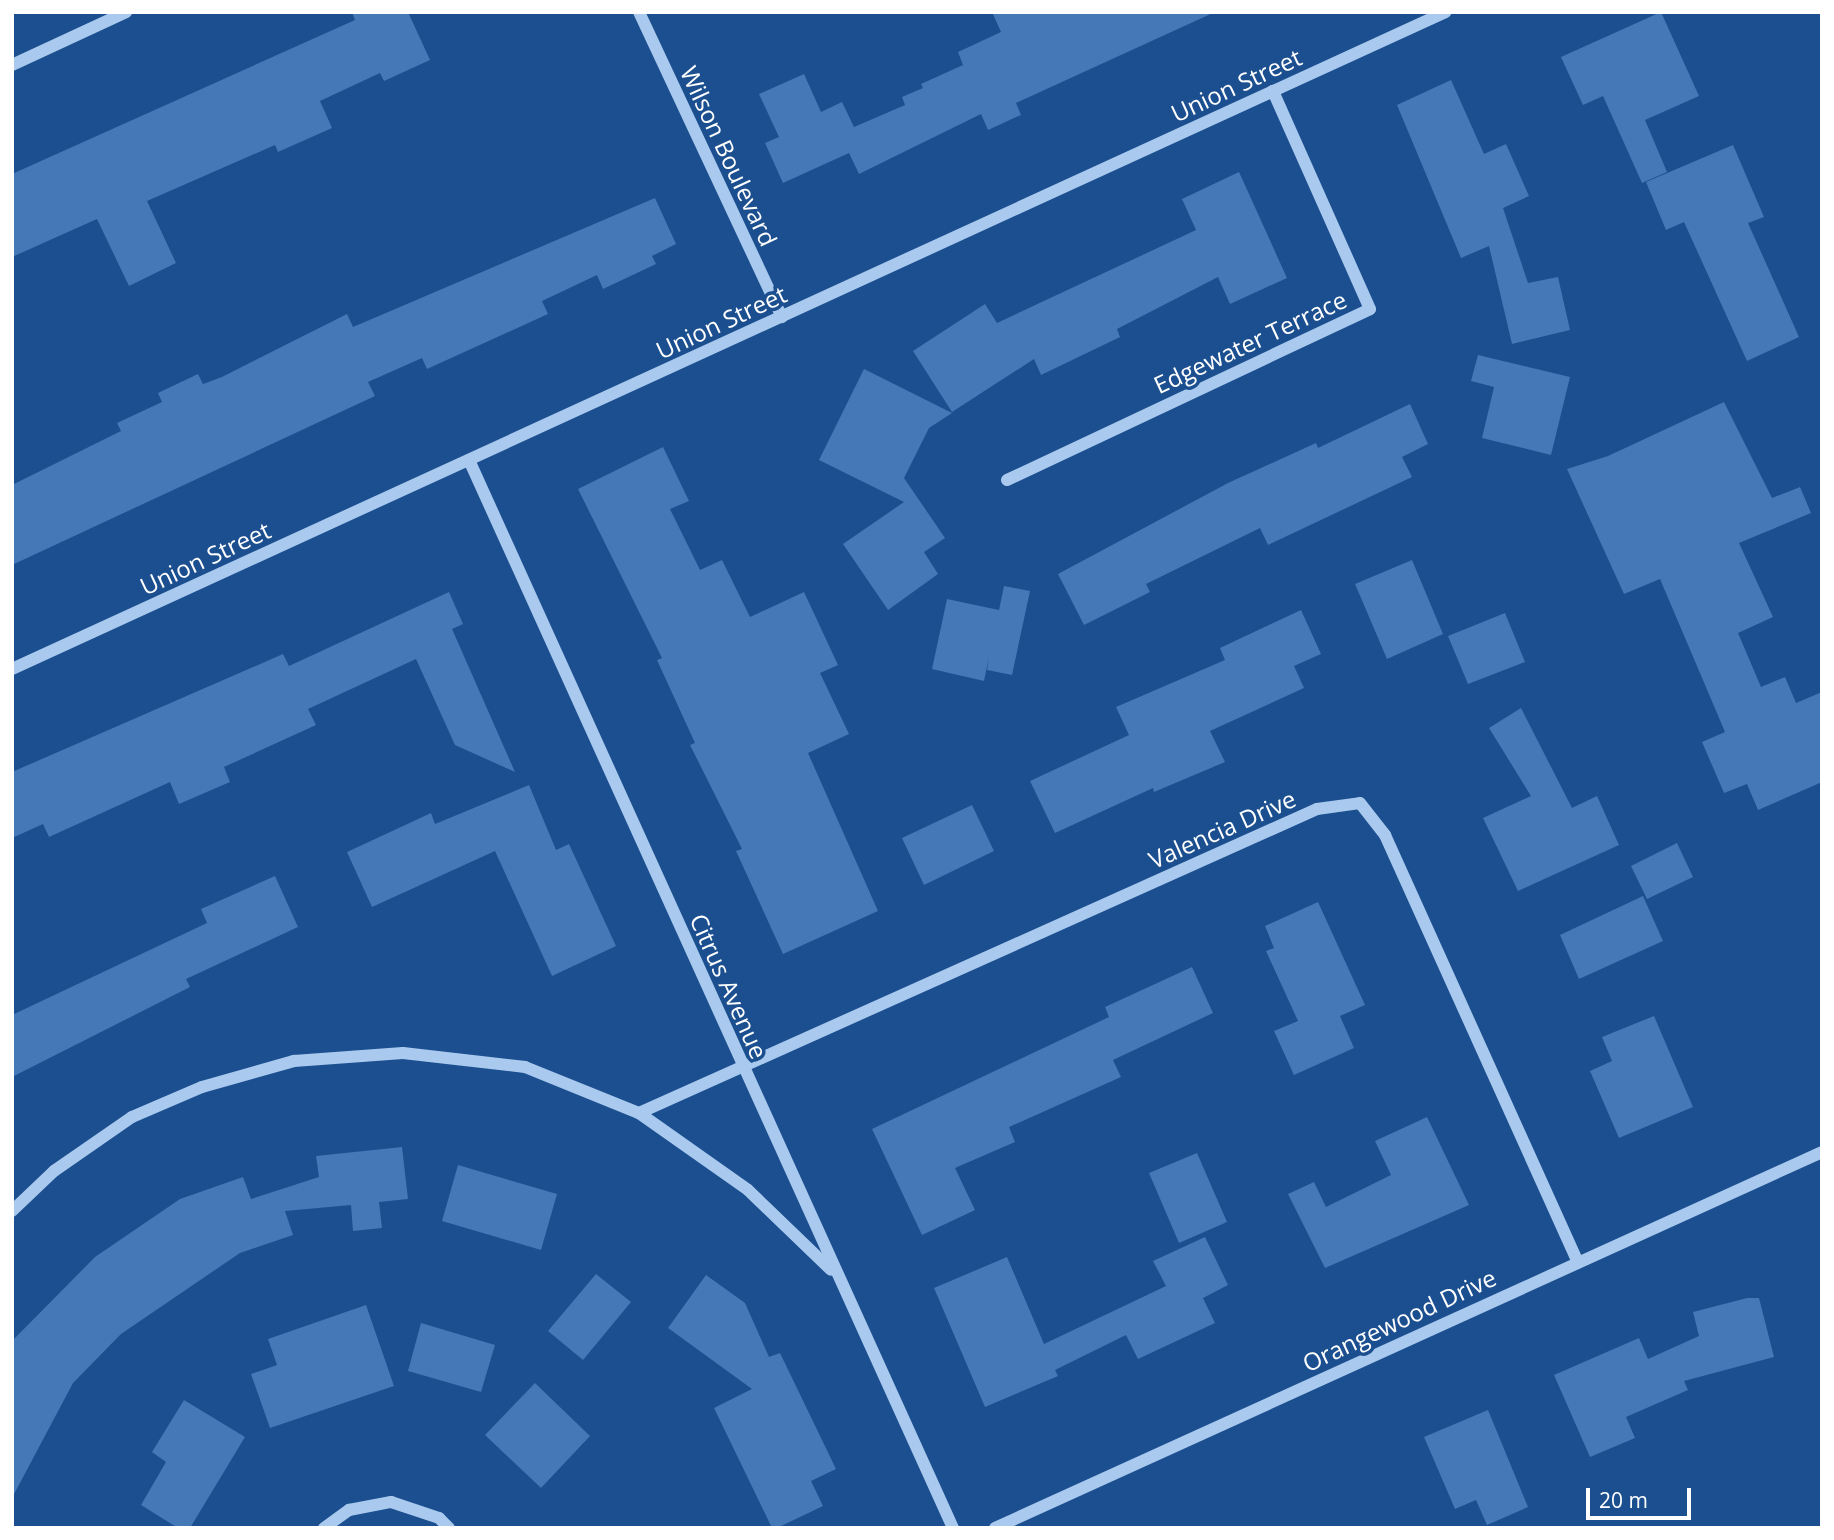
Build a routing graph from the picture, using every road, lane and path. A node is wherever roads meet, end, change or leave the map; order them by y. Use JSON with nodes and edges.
{"nodes":[{"id":1,"x":126,"y":12,"type":"edge"},
{"id":2,"x":639,"y":12,"type":"edge"},
{"id":3,"x":1447,"y":12,"type":"edge"},
{"id":4,"x":12,"y":65,"type":"edge"},
{"id":5,"x":1273,"y":91,"type":"junction"},
{"id":6,"x":782,"y":317,"type":"junction"},
{"id":7,"x":469,"y":460,"type":"junction"},
{"id":8,"x":1007,"y":480,"type":"dead end"},
{"id":9,"x":12,"y":669,"type":"edge"},
{"id":10,"x":743,"y":1067,"type":"junction"},
{"id":11,"x":639,"y":1113,"type":"junction"},
{"id":12,"x":1822,"y":1152,"type":"edge"},
{"id":13,"x":12,"y":1212,"type":"edge"},
{"id":14,"x":1578,"y":1262,"type":"junction"},
{"id":15,"x":836,"y":1275,"type":"junction"},
{"id":16,"x":324,"y":1528,"type":"edge"},
{"id":17,"x":449,"y":1528,"type":"edge"},
{"id":18,"x":953,"y":1528,"type":"edge"},
{"id":19,"x":995,"y":1528,"type":"edge"}],
"edges":[{"from":1,"to":4,"type":"street"},
{"from":2,"to":6,"type":"street","name":"Wilson Boulevard"},
{"from":3,"to":5,"type":"street","name":"Union Street"},
{"from":5,"to":6,"type":"street","name":"Union Street"},
{"from":5,"to":8,"type":"street","name":"Edgewater Terrace"},
{"from":6,"to":7,"type":"street","name":"Union Street"},
{"from":7,"to":9,"type":"street","name":"Union Street"},
{"from":7,"to":10,"type":"street","name":"Citrus Avenue"},
{"from":10,"to":11,"type":"street","name":"Valencia Drive"},
{"from":10,"to":14,"type":"street","name":"Valencia Drive"},
{"from":10,"to":15,"type":"street","name":"Citrus Avenue"},
{"from":11,"to":13,"type":"street"},
{"from":11,"to":15,"type":"street"},
{"from":12,"to":14,"type":"street","name":"Orangewood Drive"},
{"from":14,"to":19,"type":"street","name":"Orangewood Drive"},
{"from":15,"to":18,"type":"street","name":"Citrus Avenue"},
{"from":16,"to":17,"type":"street"}]}
